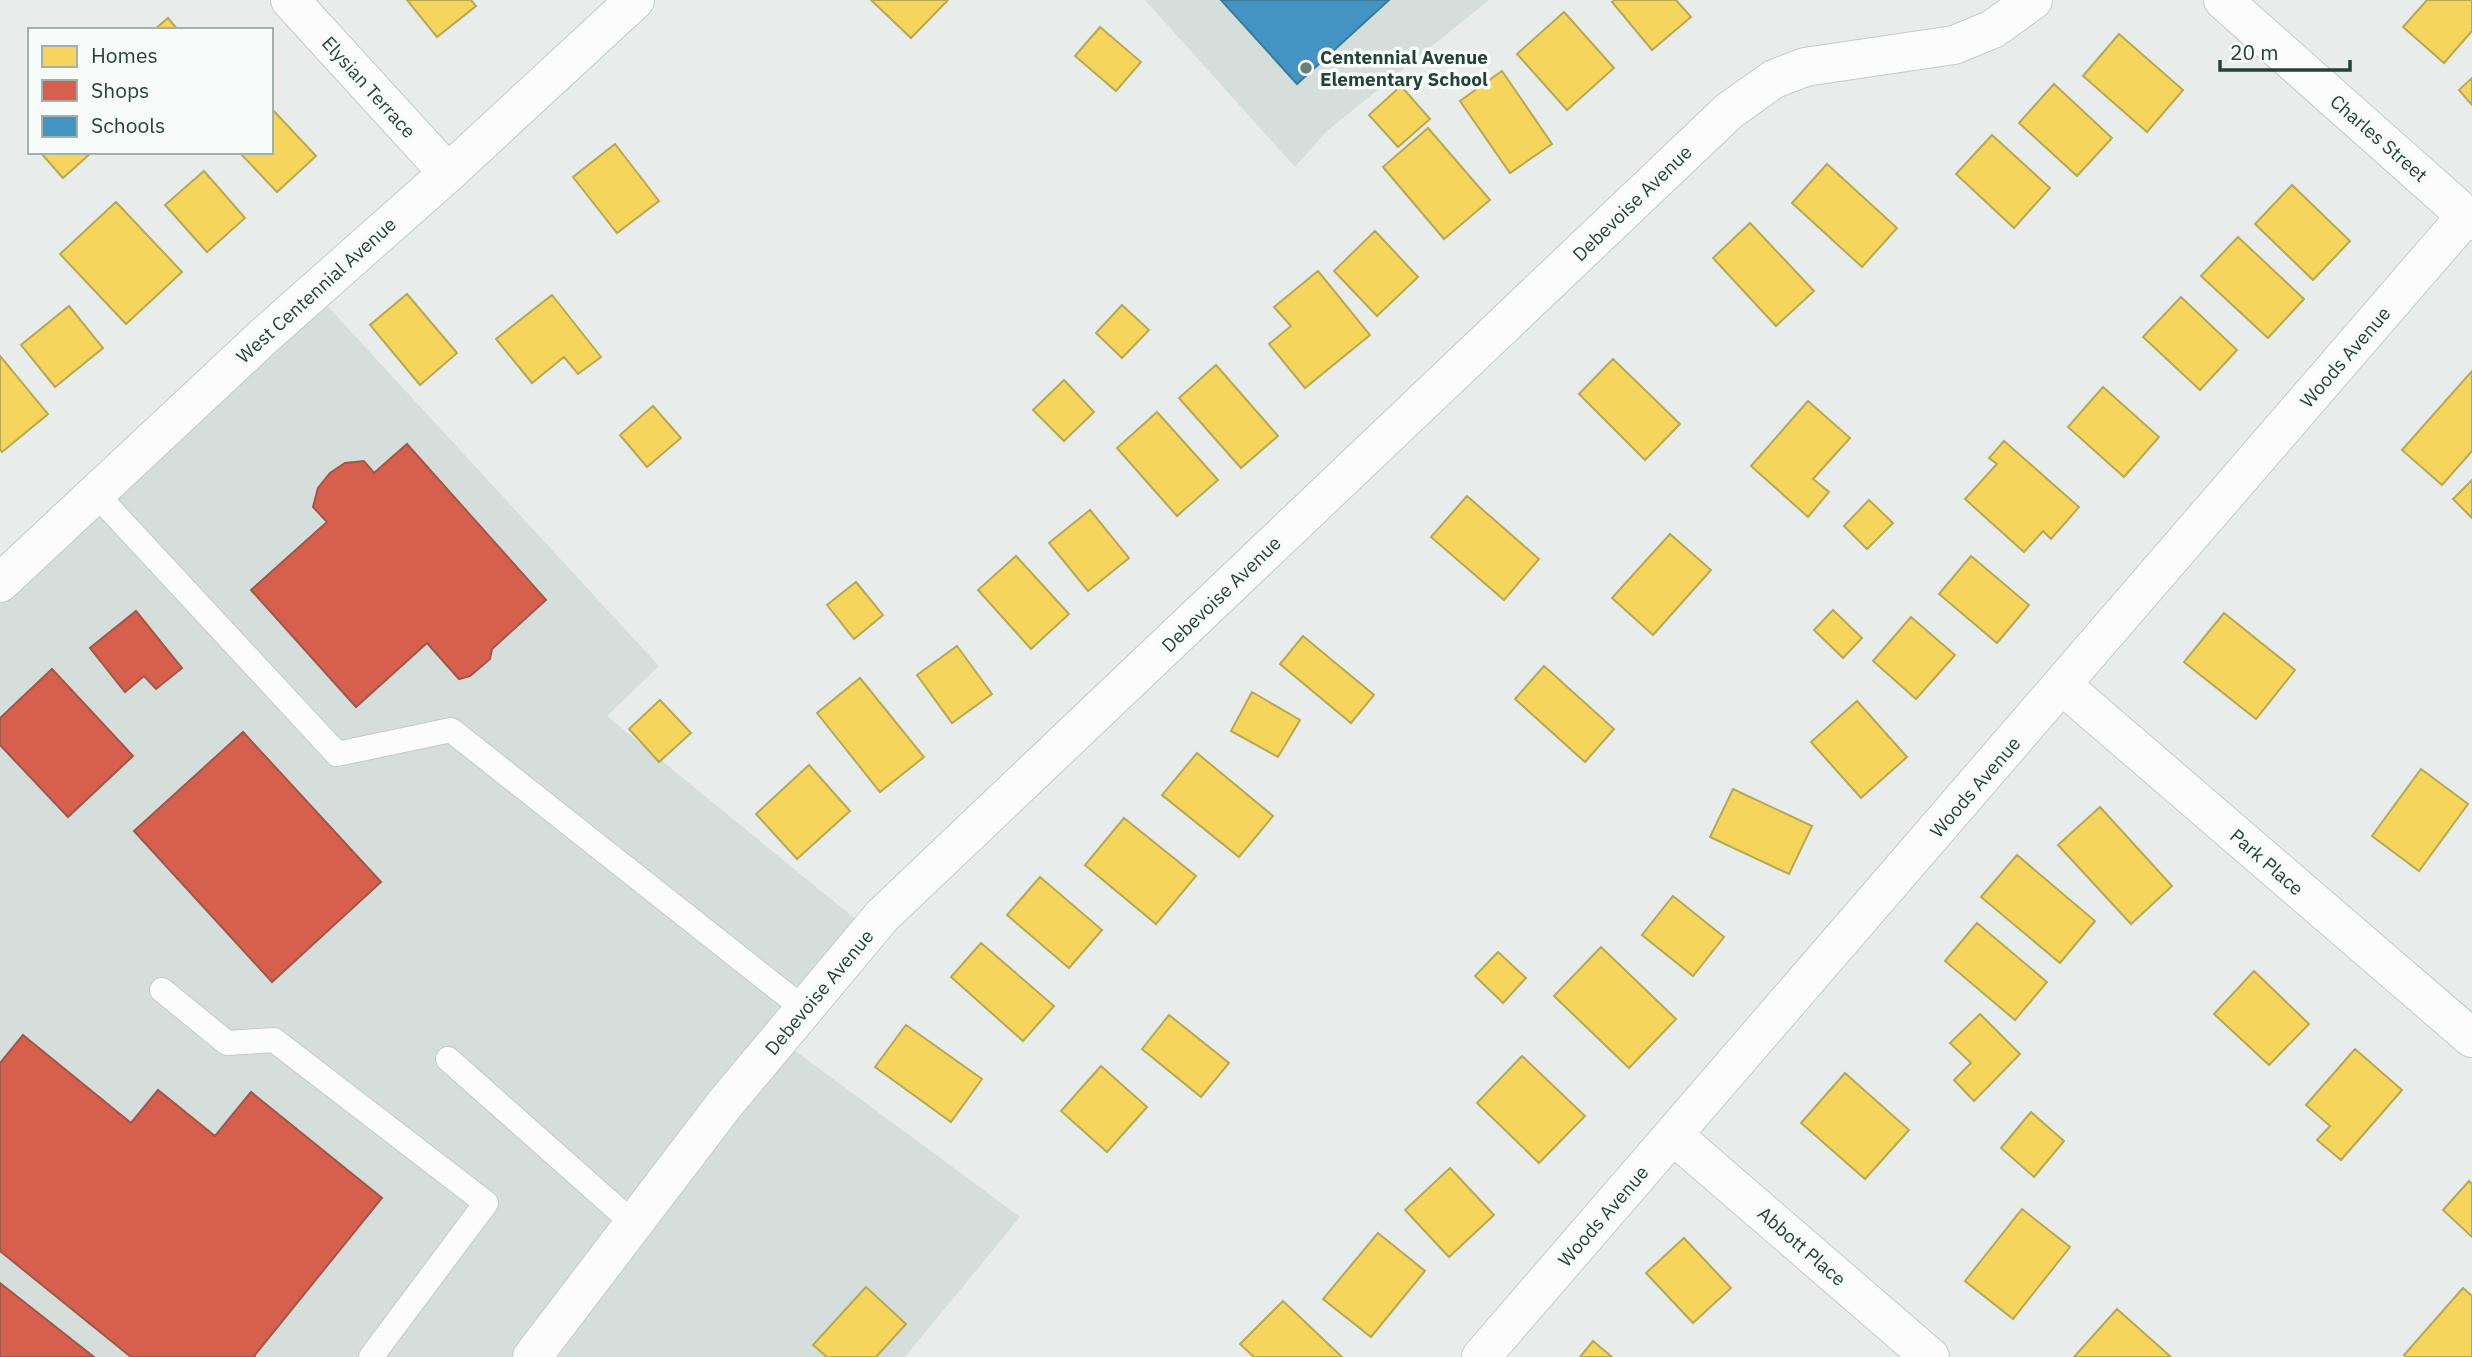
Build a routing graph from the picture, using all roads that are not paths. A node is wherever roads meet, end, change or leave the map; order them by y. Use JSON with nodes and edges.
{"nodes":[{"id":1,"x":290,"y":0,"type":"edge"},
{"id":2,"x":635,"y":0,"type":"edge"},
{"id":3,"x":2033,"y":0,"type":"edge"},
{"id":4,"x":2223,"y":0,"type":"edge"},
{"id":5,"x":448,"y":173,"type":"junction"},
{"id":6,"x":2469,"y":218,"type":"edge"},
{"id":7,"x":96,"y":494,"type":"junction"},
{"id":8,"x":0,"y":583,"type":"edge"},
{"id":9,"x":2063,"y":686,"type":"junction"},
{"id":10,"x":162,"y":990,"type":"dead end"},
{"id":11,"x":804,"y":1009,"type":"junction"},
{"id":12,"x":2472,"y":1038,"type":"edge"},
{"id":13,"x":448,"y":1059,"type":"dead end"},
{"id":14,"x":1673,"y":1135,"type":"junction"},
{"id":15,"x":634,"y":1224,"type":"junction"},
{"id":16,"x":371,"y":1357,"type":"edge"},
{"id":17,"x":532,"y":1357,"type":"edge"},
{"id":18,"x":1481,"y":1357,"type":"edge"},
{"id":19,"x":1930,"y":1357,"type":"edge"}],
"edges":[{"from":1,"to":5,"type":"street","name":"Elysian Terrace"},
{"from":2,"to":5,"type":"street","name":"West Centennial Avenue"},
{"from":3,"to":11,"type":"street","name":"Debevoise Avenue"},
{"from":4,"to":6,"type":"street","name":"Charles Street"},
{"from":5,"to":7,"type":"street","name":"West Centennial Avenue"},
{"from":6,"to":9,"type":"street","name":"Woods Avenue"},
{"from":7,"to":8,"type":"street","name":"West Centennial Avenue"},
{"from":7,"to":11,"type":"lane"},
{"from":9,"to":12,"type":"street","name":"Park Place"},
{"from":9,"to":14,"type":"street","name":"Woods Avenue"},
{"from":10,"to":16,"type":"lane"},
{"from":11,"to":15,"type":"street","name":"Debevoise Avenue"},
{"from":13,"to":15,"type":"lane"},
{"from":14,"to":18,"type":"street","name":"Woods Avenue"},
{"from":14,"to":19,"type":"street","name":"Abbott Place"},
{"from":15,"to":17,"type":"street","name":"Debevoise Avenue"}]}
